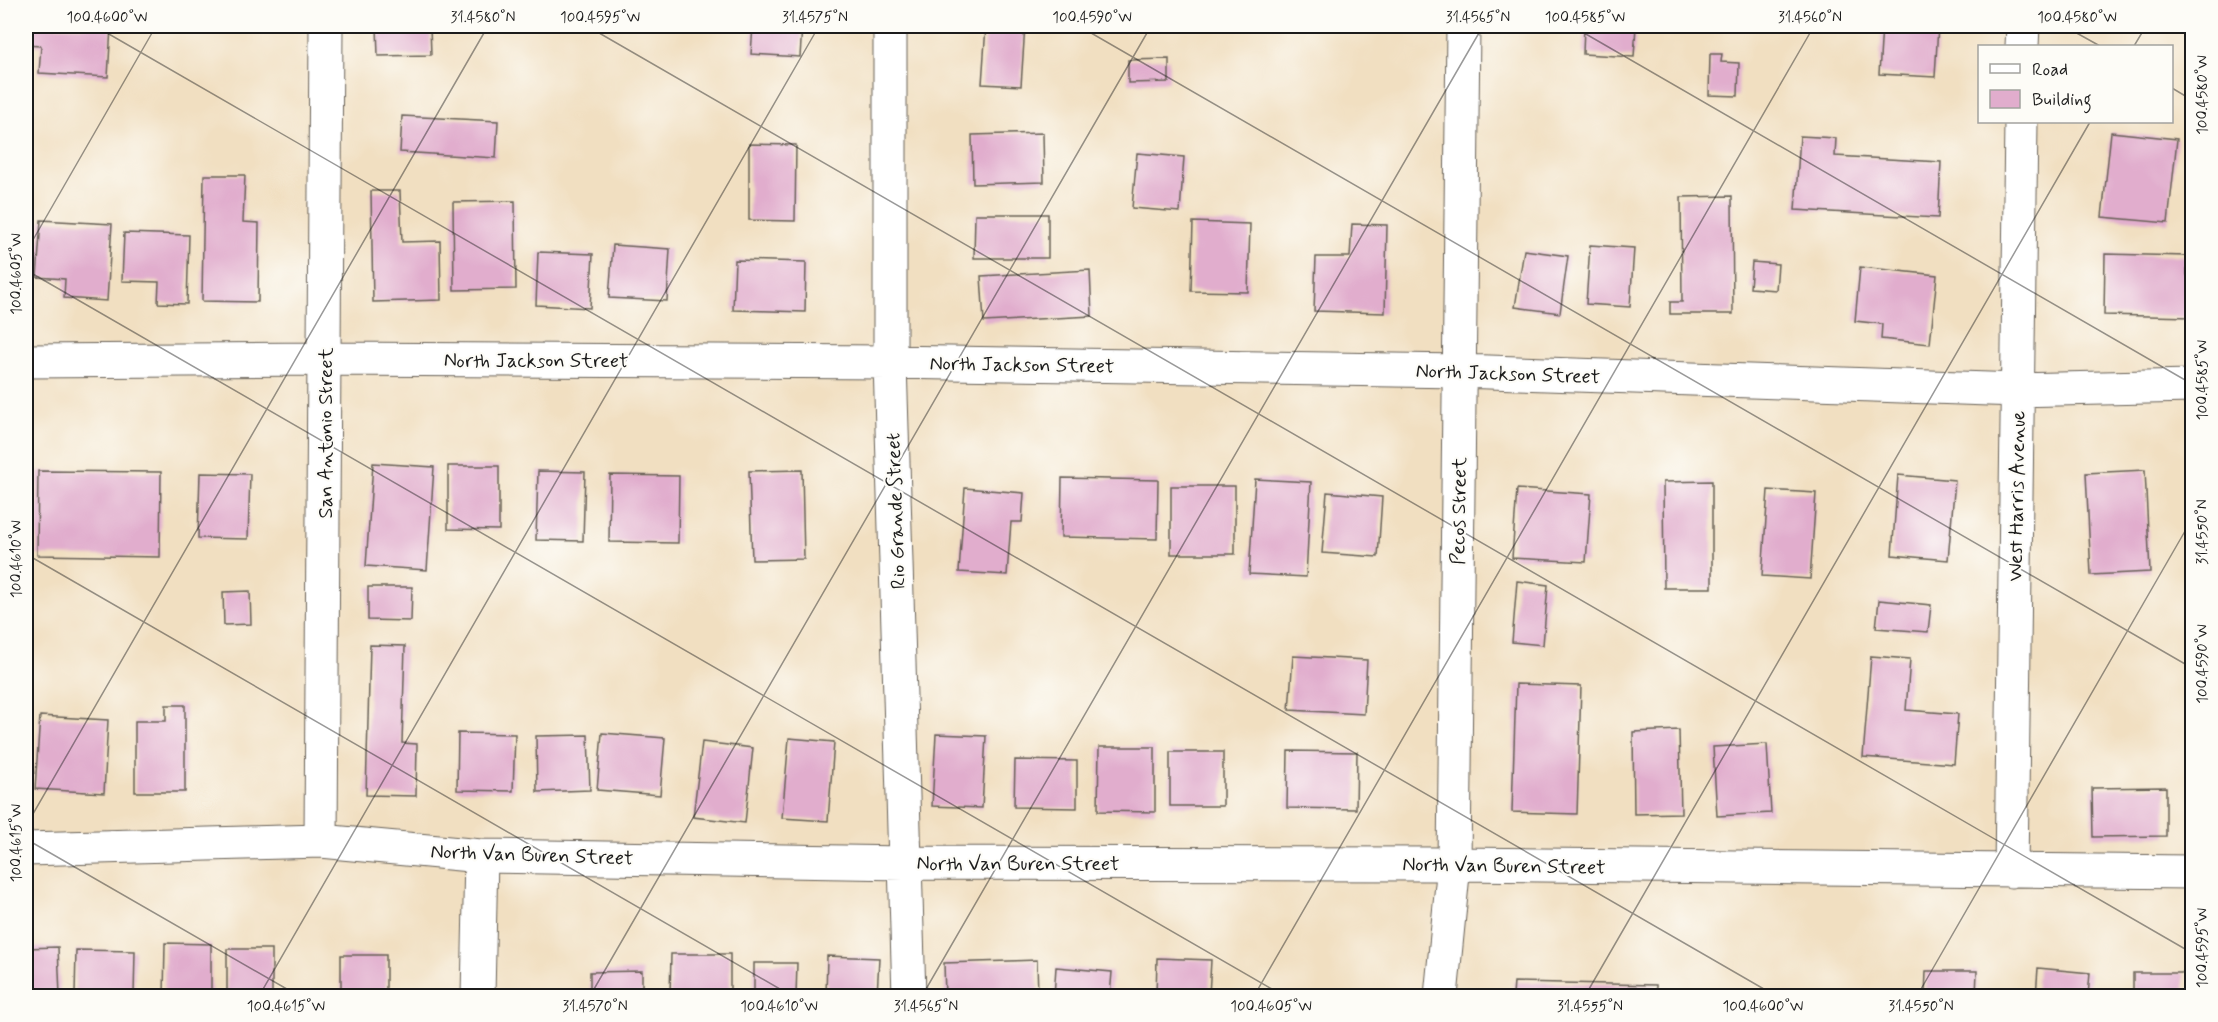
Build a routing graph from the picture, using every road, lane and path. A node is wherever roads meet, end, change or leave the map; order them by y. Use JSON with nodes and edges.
{"nodes":[{"id":1,"x":326,"y":26,"type":"edge"},
{"id":2,"x":890,"y":26,"type":"edge"},
{"id":3,"x":1463,"y":26,"type":"edge"},
{"id":4,"x":2023,"y":26,"type":"edge"},
{"id":5,"x":2022,"y":45,"type":"edge"},
{"id":6,"x":2021,"y":123,"type":"edge"},
{"id":7,"x":325,"y":359,"type":"junction"},
{"id":8,"x":26,"y":361,"type":"edge"},
{"id":9,"x":890,"y":362,"type":"junction"},
{"id":10,"x":1460,"y":371,"type":"junction"},
{"id":11,"x":2193,"y":386,"type":"edge"},
{"id":12,"x":2018,"y":390,"type":"junction"},
{"id":13,"x":321,"y":841,"type":"junction"},
{"id":14,"x":26,"y":849,"type":"edge"},
{"id":15,"x":481,"y":856,"type":"junction"},
{"id":16,"x":904,"y":863,"type":"junction"},
{"id":17,"x":1454,"y":864,"type":"junction"},
{"id":18,"x":2011,"y":871,"type":"junction"},
{"id":19,"x":2193,"y":872,"type":"edge"},
{"id":20,"x":478,"y":996,"type":"edge"},
{"id":21,"x":909,"y":996,"type":"edge"},
{"id":22,"x":1441,"y":996,"type":"edge"}],
"edges":[{"from":1,"to":7,"type":"street","name":"San Antonio Street"},
{"from":2,"to":9,"type":"street","name":"Rio Grande Street"},
{"from":3,"to":10,"type":"street","name":"Pecos Street"},
{"from":4,"to":5,"type":"street"},
{"from":6,"to":12,"type":"street","name":"West Harris Avenue"},
{"from":7,"to":8,"type":"street","name":"North Jackson Street"},
{"from":7,"to":9,"type":"street","name":"North Jackson Street"},
{"from":7,"to":13,"type":"street","name":"San Antonio Street"},
{"from":9,"to":10,"type":"street","name":"North Jackson Street"},
{"from":9,"to":16,"type":"street","name":"Rio Grande Street"},
{"from":10,"to":12,"type":"street","name":"North Jackson Street"},
{"from":10,"to":17,"type":"street","name":"Pecos Street"},
{"from":11,"to":12,"type":"street","name":"North Jackson Street"},
{"from":12,"to":18,"type":"street","name":"West Harris Avenue"},
{"from":13,"to":14,"type":"street","name":"North Van Buren Street"},
{"from":13,"to":15,"type":"street","name":"North Van Buren Street"},
{"from":15,"to":16,"type":"street","name":"North Van Buren Street"},
{"from":15,"to":20,"type":"street"},
{"from":16,"to":17,"type":"street","name":"North Van Buren Street"},
{"from":16,"to":21,"type":"street","name":"Rio Grande Street"},
{"from":17,"to":18,"type":"street","name":"North Van Buren Street"},
{"from":17,"to":22,"type":"street","name":"Pecos Street"},
{"from":18,"to":19,"type":"street","name":"North Van Buren Street"}]}
